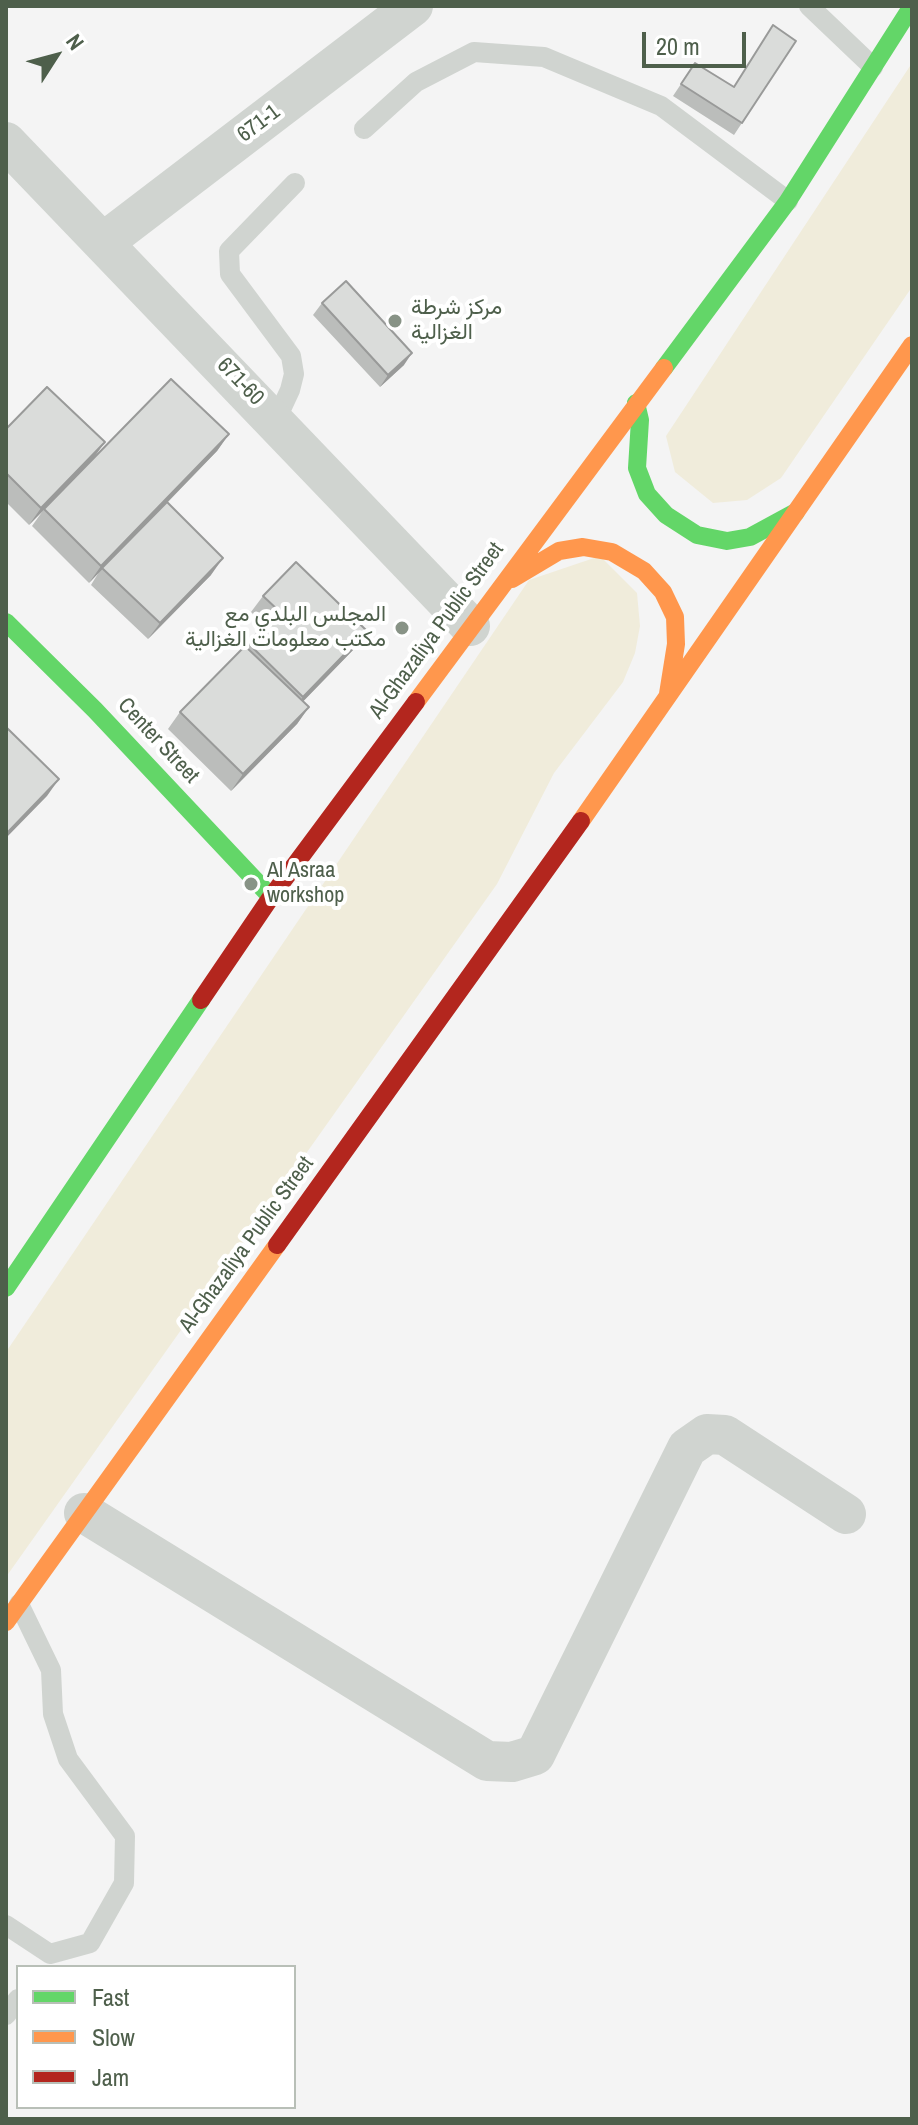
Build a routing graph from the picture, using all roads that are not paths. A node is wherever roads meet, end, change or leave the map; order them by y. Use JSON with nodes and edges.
{"nodes":[{"id":1,"x":413,"y":6,"type":"edge"},
{"id":2,"x":809,"y":6,"type":"edge"},
{"id":3,"x":912,"y":6,"type":"edge"},
{"id":4,"x":873,"y":67,"type":"junction"},
{"id":5,"x":364,"y":129,"type":"dead end"},
{"id":6,"x":6,"y":142,"type":"edge"},
{"id":7,"x":295,"y":183,"type":"dead end"},
{"id":8,"x":788,"y":201,"type":"junction"},
{"id":9,"x":104,"y":242,"type":"junction"},
{"id":10,"x":912,"y":345,"type":"edge"},
{"id":11,"x":636,"y":403,"type":"junction"},
{"id":12,"x":276,"y":420,"type":"junction"},
{"id":13,"x":801,"y":509,"type":"junction"},
{"id":14,"x":499,"y":587,"type":"junction"},
{"id":15,"x":6,"y":622,"type":"edge"},
{"id":16,"x":470,"y":626,"type":"junction"},
{"id":17,"x":667,"y":701,"type":"junction"},
{"id":18,"x":271,"y":897,"type":"junction"},
{"id":19,"x":6,"y":1288,"type":"edge"},
{"id":20,"x":84,"y":1513,"type":"junction"},
{"id":21,"x":846,"y":1514,"type":"dead end"},
{"id":22,"x":19,"y":1604,"type":"junction"},
{"id":23,"x":6,"y":1622,"type":"edge"},
{"id":24,"x":6,"y":1925,"type":"edge"},
{"id":25,"x":46,"y":1961,"type":"edge"}],
"edges":[{"from":1,"to":9,"type":"street","name":"671-1"},
{"from":2,"to":4,"type":"lane"},
{"from":3,"to":4,"type":"main road","name":"Al-Ghazaliya Public Street"},
{"from":4,"to":8,"type":"main road","name":"Al-Ghazaliya Public Street"},
{"from":5,"to":8,"type":"lane"},
{"from":6,"to":9,"type":"street","name":"671-60"},
{"from":7,"to":12,"type":"lane"},
{"from":8,"to":11,"type":"main road","name":"Al-Ghazaliya Public Street"},
{"from":9,"to":12,"type":"street","name":"671-60"},
{"from":10,"to":13,"type":"main road","name":"Al-Ghazaliya Public Street"},
{"from":11,"to":13,"type":"main road"},
{"from":11,"to":14,"type":"main road","name":"Al-Ghazaliya Public Street"},
{"from":12,"to":16,"type":"street","name":"671-60"},
{"from":13,"to":17,"type":"main road","name":"Al-Ghazaliya Public Street"},
{"from":14,"to":16,"type":"main road","name":"Al-Ghazaliya Public Street"},
{"from":14,"to":17,"type":"main road"},
{"from":15,"to":18,"type":"main road","name":"Center Street"},
{"from":16,"to":18,"type":"main road","name":"Al-Ghazaliya Public Street"},
{"from":17,"to":20,"type":"main road","name":"Al-Ghazaliya Public Street"},
{"from":18,"to":19,"type":"main road","name":"Al-Ghazaliya Public Street"},
{"from":20,"to":21,"type":"street"},
{"from":20,"to":22,"type":"main road","name":"Al-Ghazaliya Public Street"},
{"from":22,"to":23,"type":"main road","name":"Al-Ghazaliya Public Street"},
{"from":22,"to":25,"type":"lane"},
{"from":24,"to":25,"type":"lane"}]}
